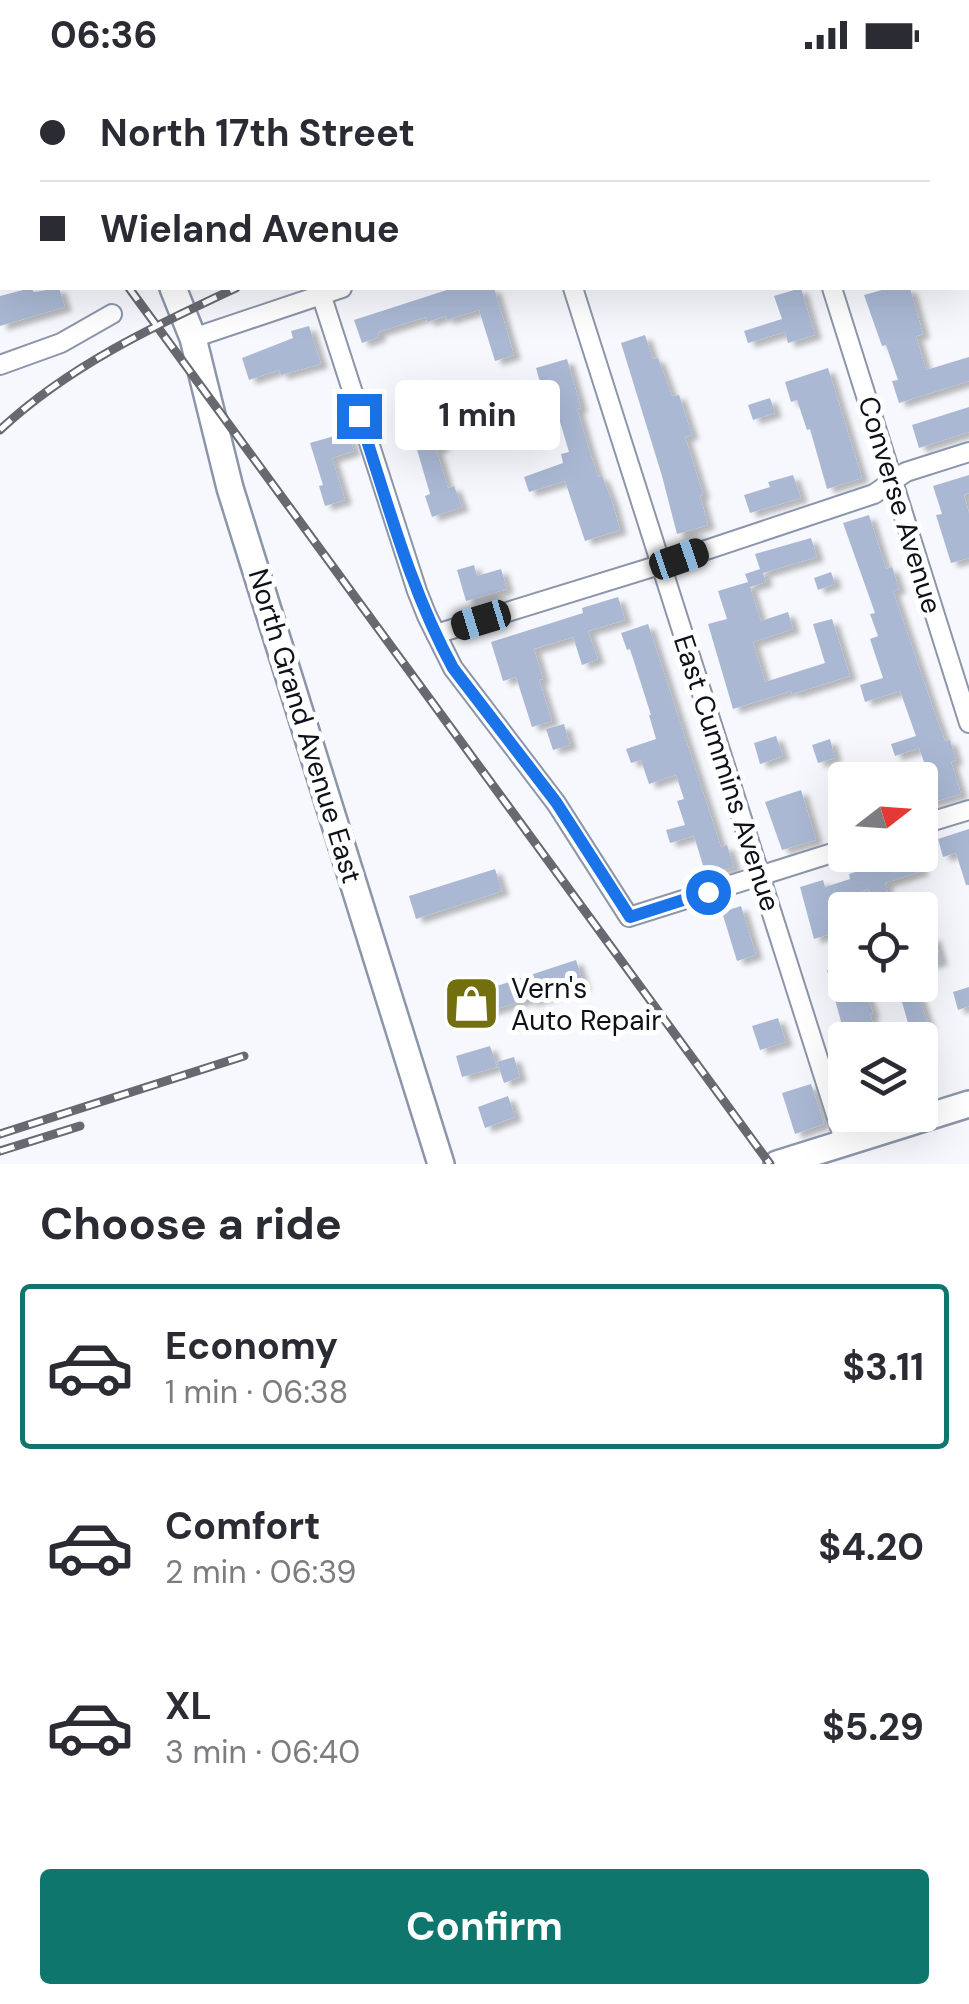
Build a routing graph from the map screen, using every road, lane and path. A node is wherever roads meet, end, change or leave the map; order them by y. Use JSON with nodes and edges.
{"nodes":[{"id":1,"x":173,"y":290,"type":"edge"},
{"id":2,"x":335,"y":290,"type":"edge"},
{"id":3,"x":575,"y":290,"type":"edge"},
{"id":4,"x":833,"y":290,"type":"edge"},
{"id":5,"x":321,"y":294,"type":"junction"},
{"id":6,"x":112,"y":314,"type":"dead end"},
{"id":7,"x":192,"y":338,"type":"junction"},
{"id":8,"x":0,"y":365,"type":"edge"},
{"id":9,"x":969,"y":452,"type":"edge"},
{"id":10,"x":892,"y":481,"type":"junction"},
{"id":11,"x":662,"y":564,"type":"junction"},
{"id":12,"x":436,"y":634,"type":"junction"},
{"id":13,"x":969,"y":723,"type":"edge"},
{"id":14,"x":969,"y":810,"type":"edge"},
{"id":15,"x":938,"y":819,"type":"edge"},
{"id":16,"x":828,"y":854,"type":"edge"},
{"id":17,"x":760,"y":876,"type":"junction"},
{"id":18,"x":969,"y":1104,"type":"edge"},
{"id":19,"x":845,"y":1143,"type":"junction"},
{"id":20,"x":441,"y":1164,"type":"edge"},
{"id":21,"x":776,"y":1164,"type":"edge"}],
"edges":[{"from":1,"to":7,"type":"street","name":"North Grand Avenue East"},
{"from":2,"to":5,"type":"street"},
{"from":3,"to":11,"type":"street","name":"East Cummins Avenue"},
{"from":4,"to":10,"type":"street","name":"Converse Avenue"},
{"from":5,"to":7,"type":"street"},
{"from":5,"to":12,"type":"street"},
{"from":6,"to":8,"type":"street"},
{"from":7,"to":20,"type":"street","name":"North Grand Avenue East"},
{"from":9,"to":10,"type":"street"},
{"from":10,"to":11,"type":"street"},
{"from":10,"to":13,"type":"street","name":"Converse Avenue"},
{"from":11,"to":12,"type":"street"},
{"from":11,"to":17,"type":"street","name":"East Cummins Avenue"},
{"from":12,"to":17,"type":"street"},
{"from":14,"to":15,"type":"street"},
{"from":16,"to":17,"type":"street"},
{"from":17,"to":19,"type":"street","name":"East Cummins Avenue"},
{"from":18,"to":19,"type":"street"},
{"from":19,"to":21,"type":"street"}]}
